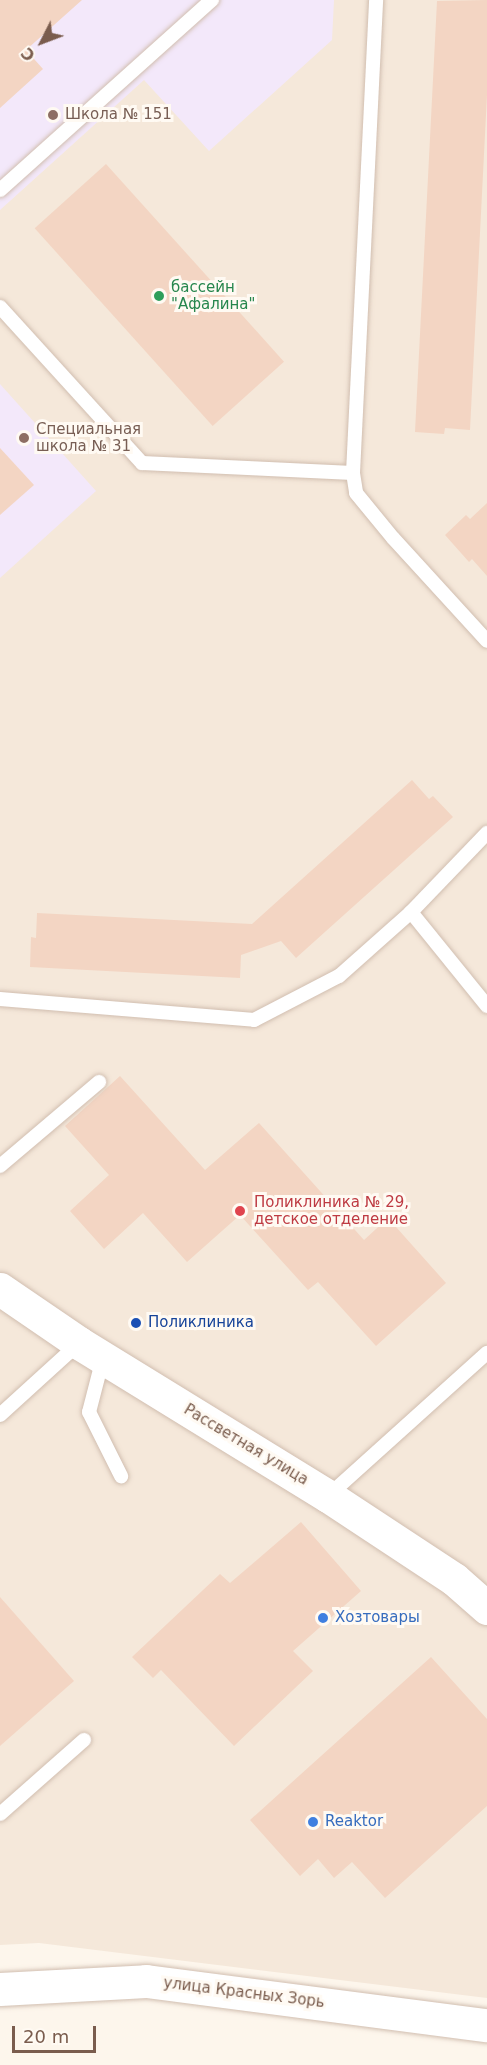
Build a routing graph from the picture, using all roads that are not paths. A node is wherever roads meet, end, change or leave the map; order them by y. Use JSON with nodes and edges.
{"nodes":[{"id":1,"x":212,"y":0,"type":"edge"},
{"id":2,"x":376,"y":0,"type":"edge"},
{"id":3,"x":0,"y":190,"type":"edge"},
{"id":4,"x":0,"y":307,"type":"edge"},
{"id":5,"x":353,"y":473,"type":"junction"},
{"id":6,"x":487,"y":641,"type":"edge"},
{"id":7,"x":487,"y":833,"type":"edge"},
{"id":8,"x":411,"y":912,"type":"junction"},
{"id":9,"x":0,"y":999,"type":"edge"},
{"id":10,"x":486,"y":1004,"type":"edge"},
{"id":11,"x":99,"y":1082,"type":"dead end"},
{"id":12,"x":0,"y":1166,"type":"edge"},
{"id":13,"x":0,"y":1289,"type":"edge"},
{"id":14,"x":91,"y":1351,"type":"junction"},
{"id":15,"x":487,"y":1353,"type":"edge"},
{"id":16,"x":0,"y":1415,"type":"edge"},
{"id":17,"x":121,"y":1476,"type":"dead end"},
{"id":18,"x":328,"y":1496,"type":"junction"},
{"id":19,"x":487,"y":1608,"type":"edge"},
{"id":20,"x":84,"y":1740,"type":"dead end"},
{"id":21,"x":0,"y":1814,"type":"edge"},
{"id":22,"x":0,"y":1989,"type":"edge"},
{"id":23,"x":487,"y":2025,"type":"edge"}],
"edges":[{"from":1,"to":3,"type":"lane"},
{"from":2,"to":5,"type":"lane"},
{"from":4,"to":5,"type":"lane"},
{"from":5,"to":6,"type":"lane"},
{"from":7,"to":8,"type":"lane"},
{"from":8,"to":9,"type":"lane"},
{"from":8,"to":10,"type":"lane"},
{"from":11,"to":12,"type":"lane"},
{"from":13,"to":14,"type":"street","name":"Рассветная улица"},
{"from":14,"to":16,"type":"lane"},
{"from":14,"to":17,"type":"lane"},
{"from":14,"to":18,"type":"street","name":"Рассветная улица"},
{"from":15,"to":18,"type":"lane"},
{"from":18,"to":19,"type":"street","name":"Рассветная улица"},
{"from":20,"to":21,"type":"lane"},
{"from":22,"to":23,"type":"street","name":"улица Красных Зорь"}]}
